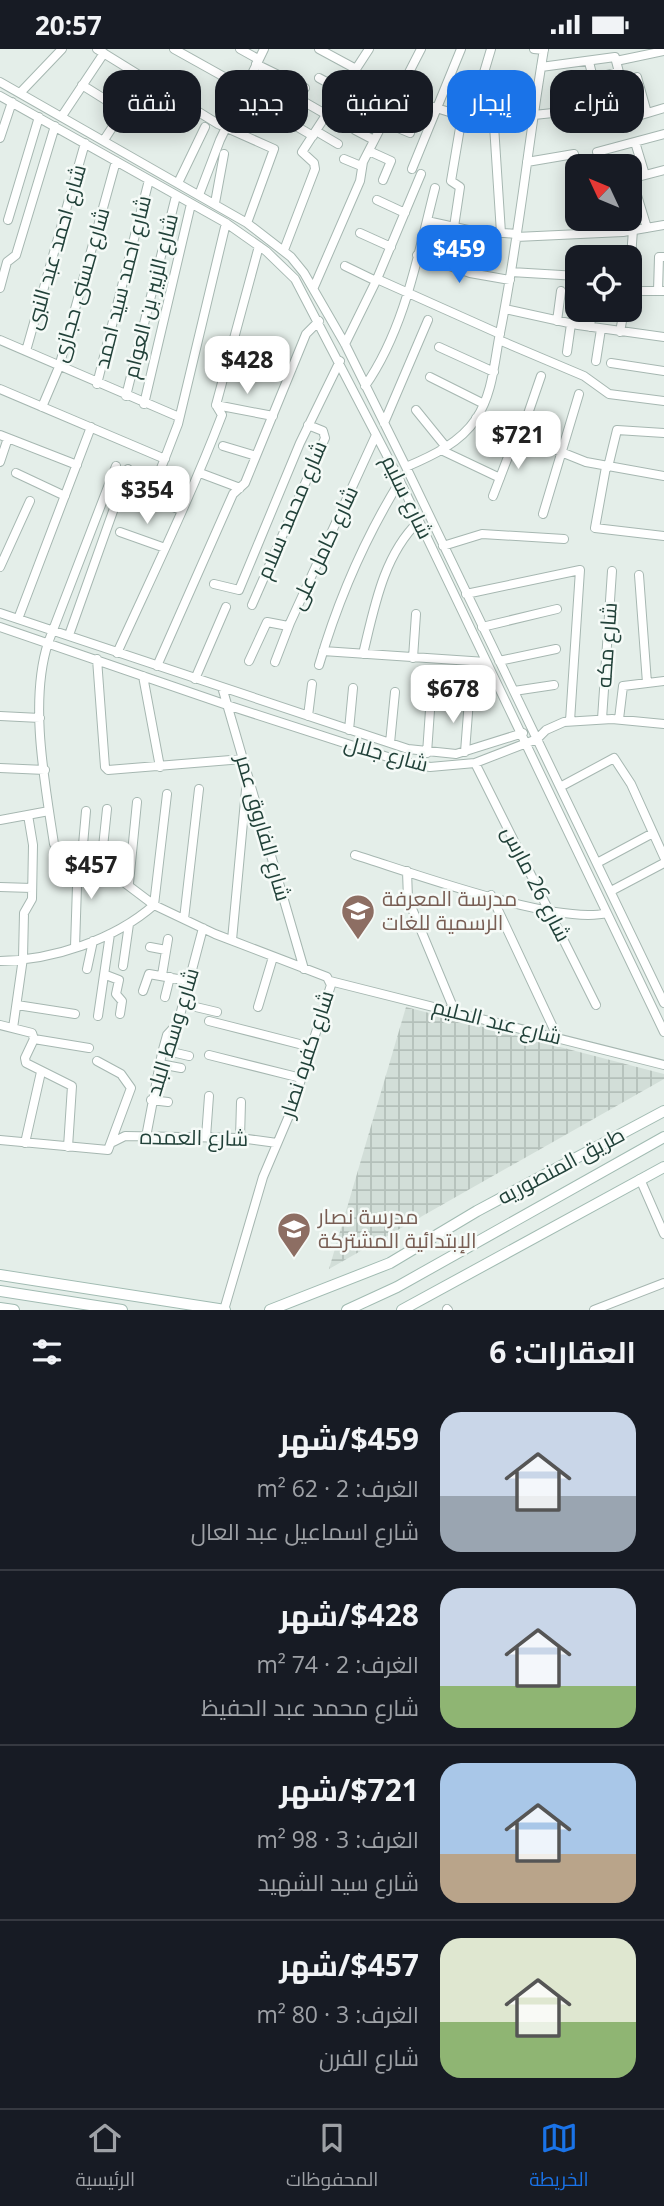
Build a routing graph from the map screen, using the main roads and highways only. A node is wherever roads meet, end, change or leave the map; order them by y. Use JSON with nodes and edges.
{"nodes":[{"id":1,"x":664,"y":1111,"type":"edge"},
{"id":2,"x":664,"y":1137,"type":"edge"},
{"id":3,"x":664,"y":1167,"type":"edge"},
{"id":4,"x":0,"y":1275,"type":"edge"},
{"id":5,"x":0,"y":1291,"type":"edge"},
{"id":6,"x":298,"y":1305,"type":"edge"},
{"id":7,"x":0,"y":1308,"type":"edge"},
{"id":8,"x":14,"y":1310,"type":"edge"},
{"id":9,"x":122,"y":1310,"type":"edge"},
{"id":10,"x":225,"y":1310,"type":"edge"},
{"id":11,"x":270,"y":1310,"type":"edge"},
{"id":12,"x":347,"y":1310,"type":"edge"},
{"id":13,"x":402,"y":1310,"type":"edge"}],
"edges":[{"from":1,"to":6,"type":"main road","name":"طريق المنصوريه"},
{"from":2,"to":12,"type":"main road"},
{"from":3,"to":13,"type":"main road"},
{"from":4,"to":10,"type":"main road"},
{"from":5,"to":9,"type":"main road"},
{"from":6,"to":11,"type":"main road","name":"طريق المنصوريه"},
{"from":7,"to":8,"type":"main road"}]}
